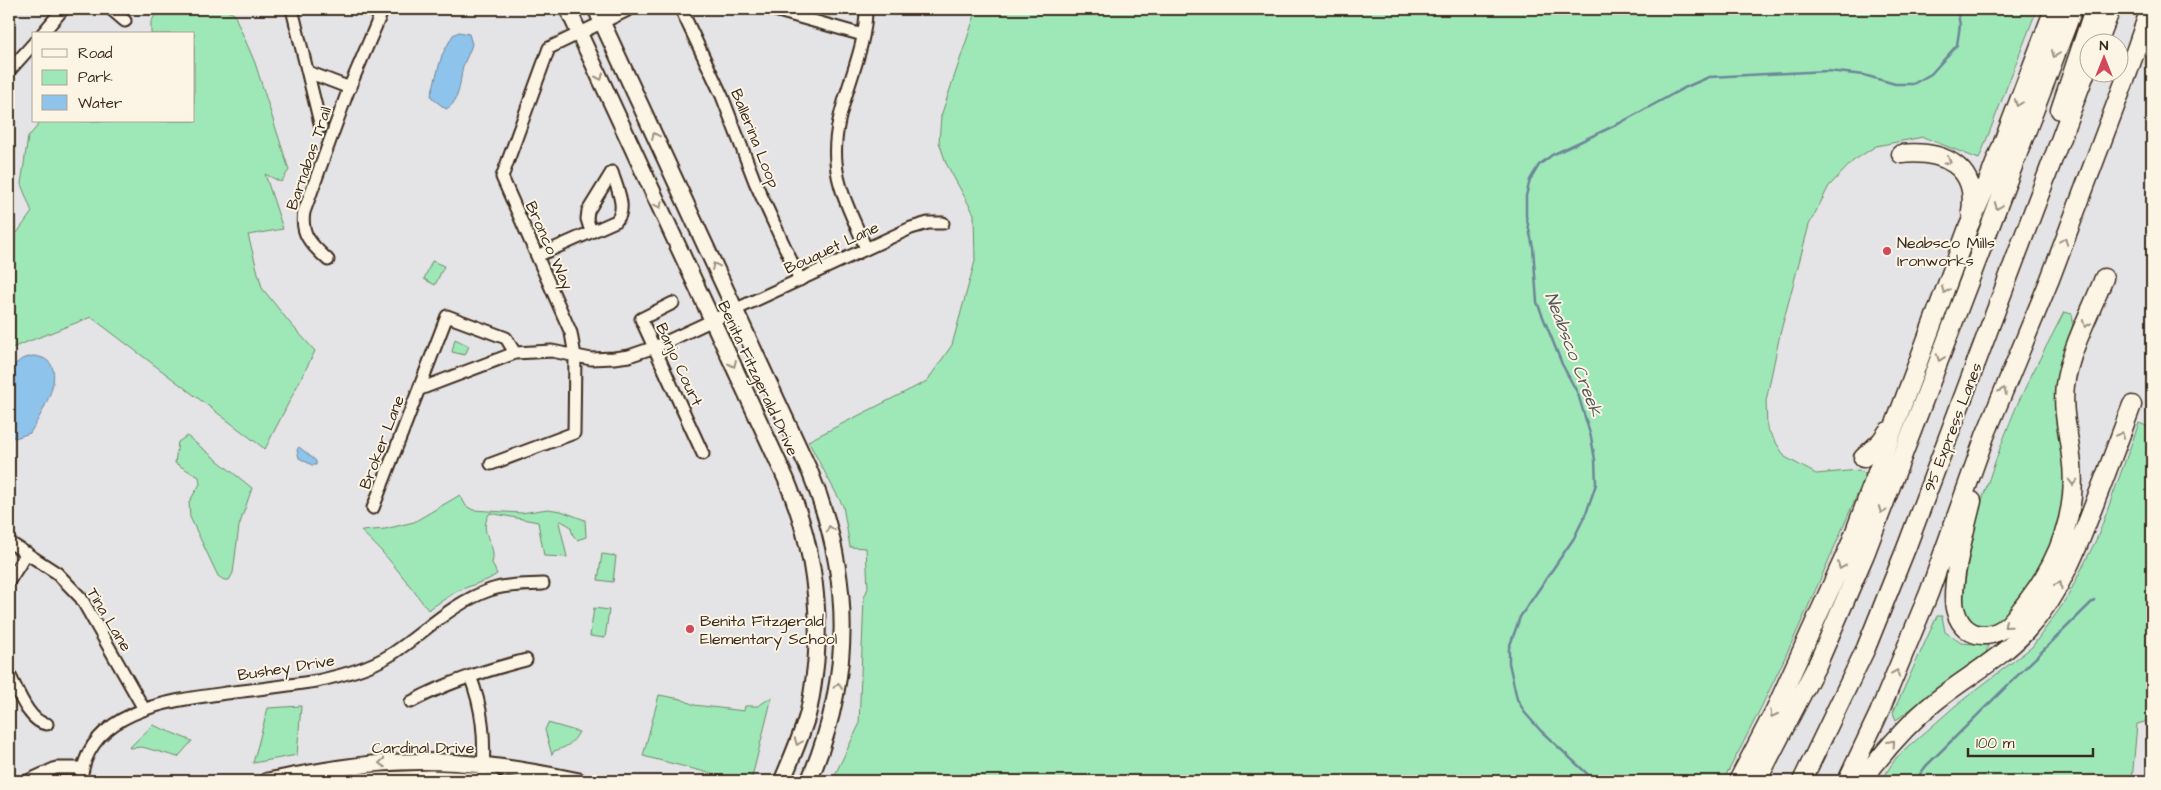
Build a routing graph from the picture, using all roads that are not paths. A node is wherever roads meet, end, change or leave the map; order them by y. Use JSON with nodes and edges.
{"nodes":[{"id":1,"x":63,"y":9,"type":"edge"},
{"id":2,"x":111,"y":9,"type":"edge"},
{"id":3,"x":292,"y":9,"type":"edge"},
{"id":4,"x":383,"y":9,"type":"edge"},
{"id":5,"x":568,"y":9,"type":"edge"},
{"id":6,"x":630,"y":9,"type":"edge"},
{"id":7,"x":681,"y":9,"type":"edge"},
{"id":8,"x":771,"y":9,"type":"edge"},
{"id":9,"x":866,"y":9,"type":"edge"},
{"id":10,"x":2054,"y":9,"type":"edge"},
{"id":11,"x":2073,"y":9,"type":"edge"},
{"id":12,"x":2094,"y":9,"type":"edge"},
{"id":13,"x":2111,"y":9,"type":"edge"},
{"id":14,"x":2150,"y":9,"type":"edge"},
{"id":15,"x":599,"y":15,"type":"edge"},
{"id":16,"x":2152,"y":20,"type":"edge"},
{"id":17,"x":125,"y":21,"type":"dead end"},
{"id":18,"x":44,"y":32,"type":"edge"},
{"id":19,"x":2102,"y":32,"type":"edge"},
{"id":20,"x":580,"y":33,"type":"junction"},
{"id":21,"x":863,"y":35,"type":"junction"},
{"id":22,"x":32,"y":45,"type":"edge"},
{"id":23,"x":9,"y":71,"type":"edge"},
{"id":24,"x":308,"y":72,"type":"junction"},
{"id":25,"x":2128,"y":72,"type":"edge"},
{"id":26,"x":2128,"y":73,"type":"edge"},
{"id":27,"x":2082,"y":82,"type":"edge"},
{"id":28,"x":2124,"y":82,"type":"edge"},
{"id":29,"x":350,"y":88,"type":"junction"},
{"id":30,"x":321,"y":127,"type":"dead end"},
{"id":31,"x":2057,"y":148,"type":"junction"},
{"id":32,"x":1901,"y":154,"type":"dead end"},
{"id":33,"x":943,"y":223,"type":"dead end"},
{"id":34,"x":1968,"y":228,"type":"junction"},
{"id":35,"x":591,"y":232,"type":"junction"},
{"id":36,"x":866,"y":249,"type":"junction"},
{"id":37,"x":537,"y":256,"type":"junction"},
{"id":38,"x":328,"y":260,"type":"dead end"},
{"id":39,"x":2104,"y":278,"type":"dead end"},
{"id":40,"x":800,"y":280,"type":"junction"},
{"id":41,"x":673,"y":303,"type":"dead end"},
{"id":42,"x":736,"y":310,"type":"junction"},
{"id":43,"x":712,"y":320,"type":"junction"},
{"id":44,"x":655,"y":347,"type":"junction"},
{"id":45,"x":516,"y":353,"type":"junction"},
{"id":46,"x":575,"y":356,"type":"junction"},
{"id":47,"x":420,"y":389,"type":"junction"},
{"id":48,"x":1908,"y":390,"type":"junction"},
{"id":49,"x":2132,"y":405,"type":"dead end"},
{"id":50,"x":703,"y":454,"type":"dead end"},
{"id":51,"x":1863,"y":458,"type":"dead end"},
{"id":52,"x":491,"y":464,"type":"dead end"},
{"id":53,"x":1973,"y":468,"type":"junction"},
{"id":54,"x":373,"y":508,"type":"dead end"},
{"id":55,"x":9,"y":542,"type":"edge"},
{"id":56,"x":27,"y":553,"type":"junction"},
{"id":57,"x":9,"y":581,"type":"edge"},
{"id":58,"x":543,"y":584,"type":"dead end"},
{"id":59,"x":526,"y":660,"type":"dead end"},
{"id":60,"x":9,"y":674,"type":"edge"},
{"id":61,"x":470,"y":676,"type":"junction"},
{"id":62,"x":411,"y":702,"type":"dead end"},
{"id":63,"x":144,"y":709,"type":"junction"},
{"id":64,"x":47,"y":724,"type":"dead end"},
{"id":65,"x":82,"y":768,"type":"junction"},
{"id":66,"x":485,"y":777,"type":"edge"},
{"id":67,"x":27,"y":781,"type":"edge"},
{"id":68,"x":81,"y":781,"type":"edge"},
{"id":69,"x":267,"y":781,"type":"edge"},
{"id":70,"x":357,"y":781,"type":"edge"},
{"id":71,"x":579,"y":781,"type":"edge"},
{"id":72,"x":782,"y":781,"type":"edge"},
{"id":73,"x":808,"y":781,"type":"edge"},
{"id":74,"x":1738,"y":781,"type":"edge"},
{"id":75,"x":1757,"y":781,"type":"edge"},
{"id":76,"x":1802,"y":781,"type":"edge"},
{"id":77,"x":1847,"y":781,"type":"edge"},
{"id":78,"x":1862,"y":781,"type":"edge"}],
"edges":[{"from":1,"to":18,"type":"street"},
{"from":2,"to":17,"type":"street"},
{"from":3,"to":24,"type":"street"},
{"from":4,"to":29,"type":"street","name":"Barnabas Trail"},
{"from":5,"to":20,"type":"main road","name":"Benita Fitzgerald Drive"},
{"from":6,"to":15,"type":"street","name":"Bronco Way"},
{"from":7,"to":40,"type":"street","name":"Ballerina Loop"},
{"from":8,"to":21,"type":"street"},
{"from":9,"to":21,"type":"street"},
{"from":10,"to":34,"type":"highway","one_way":true},
{"from":11,"to":75,"type":"highway","one_way":true},
{"from":12,"to":31,"type":"highway"},
{"from":13,"to":19,"type":"highway"},
{"from":14,"to":25,"type":"highway"},
{"from":15,"to":20,"type":"street","name":"Bronco Way"},
{"from":42,"to":15,"type":"main road","name":"Benita Fitzgerald Drive","one_way":true},
{"from":16,"to":26,"type":"highway"},
{"from":20,"to":37,"type":"street","name":"Bronco Way"},
{"from":20,"to":43,"type":"main road","name":"Benita Fitzgerald Drive","one_way":true},
{"from":21,"to":36,"type":"street"},
{"from":22,"to":23,"type":"street"},
{"from":24,"to":29,"type":"street"},
{"from":24,"to":30,"type":"street"},
{"from":27,"to":31,"type":"highway","name":"95 Express Lanes"},
{"from":53,"to":28,"type":"highway","one_way":true},
{"from":29,"to":38,"type":"street","name":"Barnabas Trail"},
{"from":31,"to":76,"type":"highway","name":"95 Express Lanes"},
{"from":32,"to":34,"type":"highway","one_way":true},
{"from":33,"to":36,"type":"street","name":"Bouquet Lane"},
{"from":34,"to":48,"type":"highway","one_way":true},
{"from":35,"to":35,"type":"street"},
{"from":35,"to":37,"type":"street"},
{"from":36,"to":40,"type":"street","name":"Bouquet Lane"},
{"from":37,"to":46,"type":"street","name":"Bronco Way"},
{"from":39,"to":53,"type":"highway","one_way":true},
{"from":40,"to":42,"type":"street","name":"Bouquet Lane"},
{"from":41,"to":44,"type":"street","name":"Banjo Court"},
{"from":42,"to":43,"type":"street","name":"Broker Lane"},
{"from":73,"to":42,"type":"main road","name":"Benita Fitzgerald Drive","one_way":true},
{"from":43,"to":44,"type":"street","name":"Broker Lane"},
{"from":43,"to":72,"type":"main road","name":"Benita Fitzgerald Drive","one_way":true},
{"from":44,"to":46,"type":"street","name":"Broker Lane"},
{"from":44,"to":50,"type":"street","name":"Banjo Court"},
{"from":45,"to":46,"type":"street","name":"Broker Lane"},
{"from":45,"to":47,"type":"street","name":"Broker Lane"},
{"from":45,"to":47,"type":"street","name":"Broker Lane"},
{"from":46,"to":52,"type":"street","name":"Bronco Way"},
{"from":47,"to":54,"type":"street","name":"Broker Lane"},
{"from":48,"to":51,"type":"highway"},
{"from":48,"to":74,"type":"highway","one_way":true},
{"from":78,"to":49,"type":"highway","one_way":true},
{"from":77,"to":53,"type":"highway","one_way":true},
{"from":55,"to":56,"type":"street","name":"Tina Lane"},
{"from":56,"to":57,"type":"street"},
{"from":56,"to":63,"type":"street","name":"Tina Lane"},
{"from":58,"to":63,"type":"street","name":"Bushey Drive"},
{"from":59,"to":61,"type":"street"},
{"from":60,"to":64,"type":"street"},
{"from":61,"to":62,"type":"street"},
{"from":61,"to":66,"type":"street"},
{"from":63,"to":65,"type":"street","name":"Bushey Drive"},
{"from":65,"to":67,"type":"street"},
{"from":65,"to":68,"type":"street","name":"Bushey Drive"},
{"from":66,"to":69,"type":"main road","name":"Cardinal Drive","one_way":true},
{"from":66,"to":70,"type":"main road","name":"Cardinal Drive"},
{"from":66,"to":71,"type":"main road","name":"Cardinal Drive"}]}
